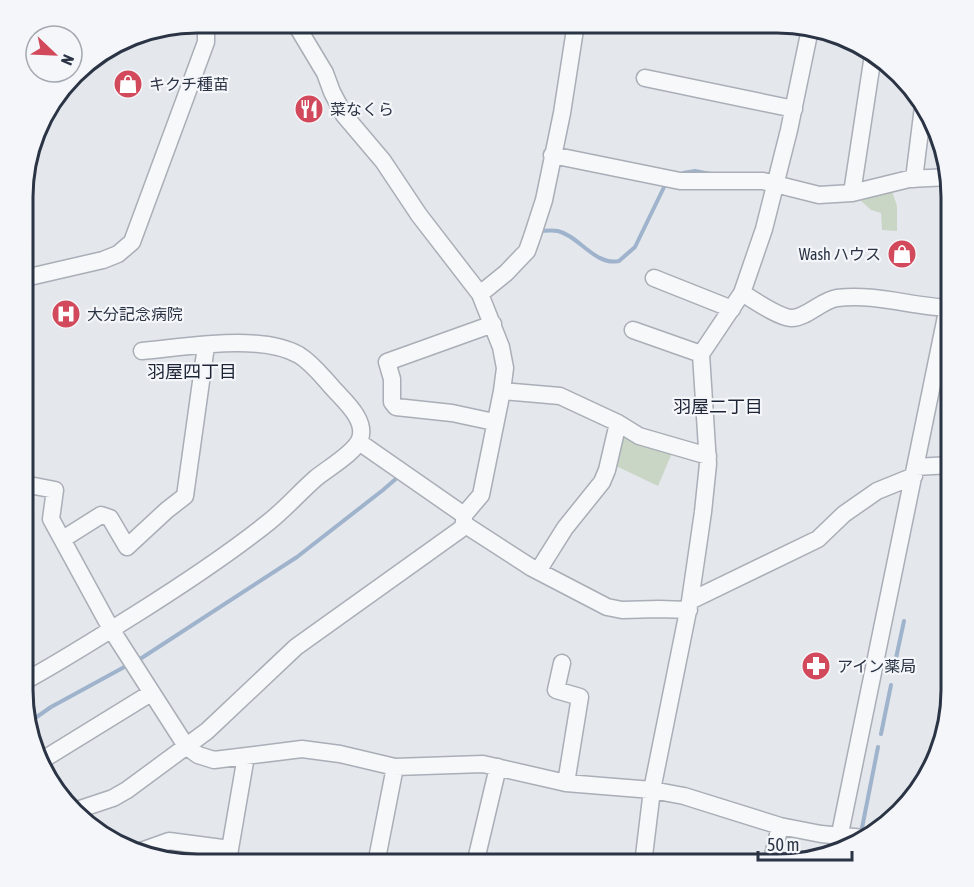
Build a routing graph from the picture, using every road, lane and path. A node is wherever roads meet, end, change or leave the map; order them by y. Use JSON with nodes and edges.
{"nodes":[{"id":1,"x":206,"y":33,"type":"edge"},
{"id":2,"x":302,"y":33,"type":"edge"},
{"id":3,"x":574,"y":33,"type":"edge"},
{"id":4,"x":809,"y":36,"type":"edge"},
{"id":5,"x":872,"y":63,"type":"edge"},
{"id":6,"x":645,"y":78,"type":"dead end"},
{"id":7,"x":794,"y":109,"type":"junction"},
{"id":8,"x":921,"y":119,"type":"edge"},
{"id":9,"x":552,"y":154,"type":"junction"},
{"id":10,"x":940,"y":178,"type":"edge"},
{"id":11,"x":914,"y":179,"type":"junction"},
{"id":12,"x":776,"y":184,"type":"junction"},
{"id":13,"x":852,"y":193,"type":"junction"},
{"id":14,"x":33,"y":276,"type":"edge"},
{"id":15,"x":654,"y":278,"type":"dead end"},
{"id":16,"x":742,"y":293,"type":"junction"},
{"id":17,"x":480,"y":294,"type":"junction"},
{"id":18,"x":941,"y":304,"type":"edge"},
{"id":19,"x":732,"y":309,"type":"junction"},
{"id":20,"x":493,"y":324,"type":"junction"},
{"id":21,"x":633,"y":330,"type":"dead end"},
{"id":22,"x":941,"y":345,"type":"edge"},
{"id":23,"x":206,"y":346,"type":"junction"},
{"id":24,"x":142,"y":351,"type":"dead end"},
{"id":25,"x":701,"y":354,"type":"junction"},
{"id":26,"x":502,"y":391,"type":"junction"},
{"id":27,"x":495,"y":422,"type":"junction"},
{"id":28,"x":618,"y":423,"type":"junction"},
{"id":29,"x":359,"y":442,"type":"junction"},
{"id":30,"x":708,"y":456,"type":"junction"},
{"id":31,"x":941,"y":467,"type":"edge"},
{"id":32,"x":914,"y":472,"type":"junction"},
{"id":33,"x":33,"y":486,"type":"edge"},
{"id":34,"x":464,"y":520,"type":"junction"},
{"id":35,"x":63,"y":539,"type":"junction"},
{"id":36,"x":538,"y":571,"type":"junction"},
{"id":37,"x":689,"y":606,"type":"junction"},
{"id":38,"x":111,"y":629,"type":"junction"},
{"id":39,"x":562,"y":663,"type":"dead end"},
{"id":40,"x":33,"y":676,"type":"edge"},
{"id":41,"x":151,"y":693,"type":"junction"},
{"id":42,"x":186,"y":746,"type":"junction"},
{"id":43,"x":246,"y":756,"type":"junction"},
{"id":44,"x":47,"y":757,"type":"edge"},
{"id":45,"x":498,"y":766,"type":"junction"},
{"id":46,"x":395,"y":767,"type":"junction"},
{"id":47,"x":566,"y":783,"type":"junction"},
{"id":48,"x":652,"y":790,"type":"junction"},
{"id":49,"x":84,"y":808,"type":"edge"},
{"id":50,"x":780,"y":826,"type":"junction"},
{"id":51,"x":840,"y":836,"type":"junction"},
{"id":52,"x":850,"y":837,"type":"edge"},
{"id":53,"x":838,"y":842,"type":"edge"},
{"id":54,"x":151,"y":847,"type":"edge"},
{"id":55,"x":218,"y":854,"type":"edge"},
{"id":56,"x":230,"y":854,"type":"edge"},
{"id":57,"x":378,"y":854,"type":"edge"},
{"id":58,"x":477,"y":854,"type":"edge"},
{"id":59,"x":645,"y":854,"type":"edge"},
{"id":60,"x":773,"y":854,"type":"edge"}],
"edges":[{"from":1,"to":14,"type":"street"},
{"from":2,"to":17,"type":"street"},
{"from":3,"to":9,"type":"street"},
{"from":4,"to":7,"type":"street"},
{"from":5,"to":13,"type":"street"},
{"from":6,"to":7,"type":"street"},
{"from":7,"to":12,"type":"street"},
{"from":8,"to":11,"type":"street"},
{"from":9,"to":12,"type":"street"},
{"from":9,"to":17,"type":"street"},
{"from":10,"to":11,"type":"street"},
{"from":11,"to":13,"type":"street"},
{"from":12,"to":13,"type":"street"},
{"from":12,"to":16,"type":"street"},
{"from":15,"to":19,"type":"street"},
{"from":16,"to":18,"type":"street"},
{"from":16,"to":19,"type":"street"},
{"from":17,"to":20,"type":"street"},
{"from":19,"to":25,"type":"street"},
{"from":20,"to":26,"type":"street"},
{"from":20,"to":27,"type":"street"},
{"from":21,"to":25,"type":"street"},
{"from":22,"to":32,"type":"street"},
{"from":23,"to":24,"type":"street"},
{"from":23,"to":29,"type":"street"},
{"from":23,"to":35,"type":"street"},
{"from":25,"to":30,"type":"street"},
{"from":26,"to":27,"type":"street"},
{"from":26,"to":28,"type":"street"},
{"from":27,"to":34,"type":"street"},
{"from":28,"to":30,"type":"street"},
{"from":28,"to":36,"type":"street"},
{"from":29,"to":34,"type":"street"},
{"from":29,"to":38,"type":"street"},
{"from":30,"to":37,"type":"street"},
{"from":31,"to":32,"type":"street"},
{"from":32,"to":37,"type":"street"},
{"from":32,"to":51,"type":"street"},
{"from":33,"to":35,"type":"street"},
{"from":34,"to":36,"type":"street"},
{"from":34,"to":42,"type":"street"},
{"from":35,"to":38,"type":"street"},
{"from":36,"to":37,"type":"street"},
{"from":37,"to":48,"type":"street"},
{"from":38,"to":40,"type":"street"},
{"from":38,"to":41,"type":"street"},
{"from":39,"to":47,"type":"street"},
{"from":41,"to":42,"type":"street"},
{"from":41,"to":44,"type":"street"},
{"from":42,"to":43,"type":"street"},
{"from":42,"to":49,"type":"street"},
{"from":43,"to":46,"type":"street"},
{"from":43,"to":56,"type":"street"},
{"from":45,"to":46,"type":"street"},
{"from":45,"to":47,"type":"street"},
{"from":45,"to":58,"type":"street"},
{"from":46,"to":57,"type":"street"},
{"from":47,"to":48,"type":"street"},
{"from":48,"to":50,"type":"street"},
{"from":48,"to":59,"type":"street"},
{"from":50,"to":51,"type":"street"},
{"from":50,"to":60,"type":"street"},
{"from":51,"to":52,"type":"street"},
{"from":51,"to":53,"type":"street"},
{"from":54,"to":55,"type":"street"}]}
